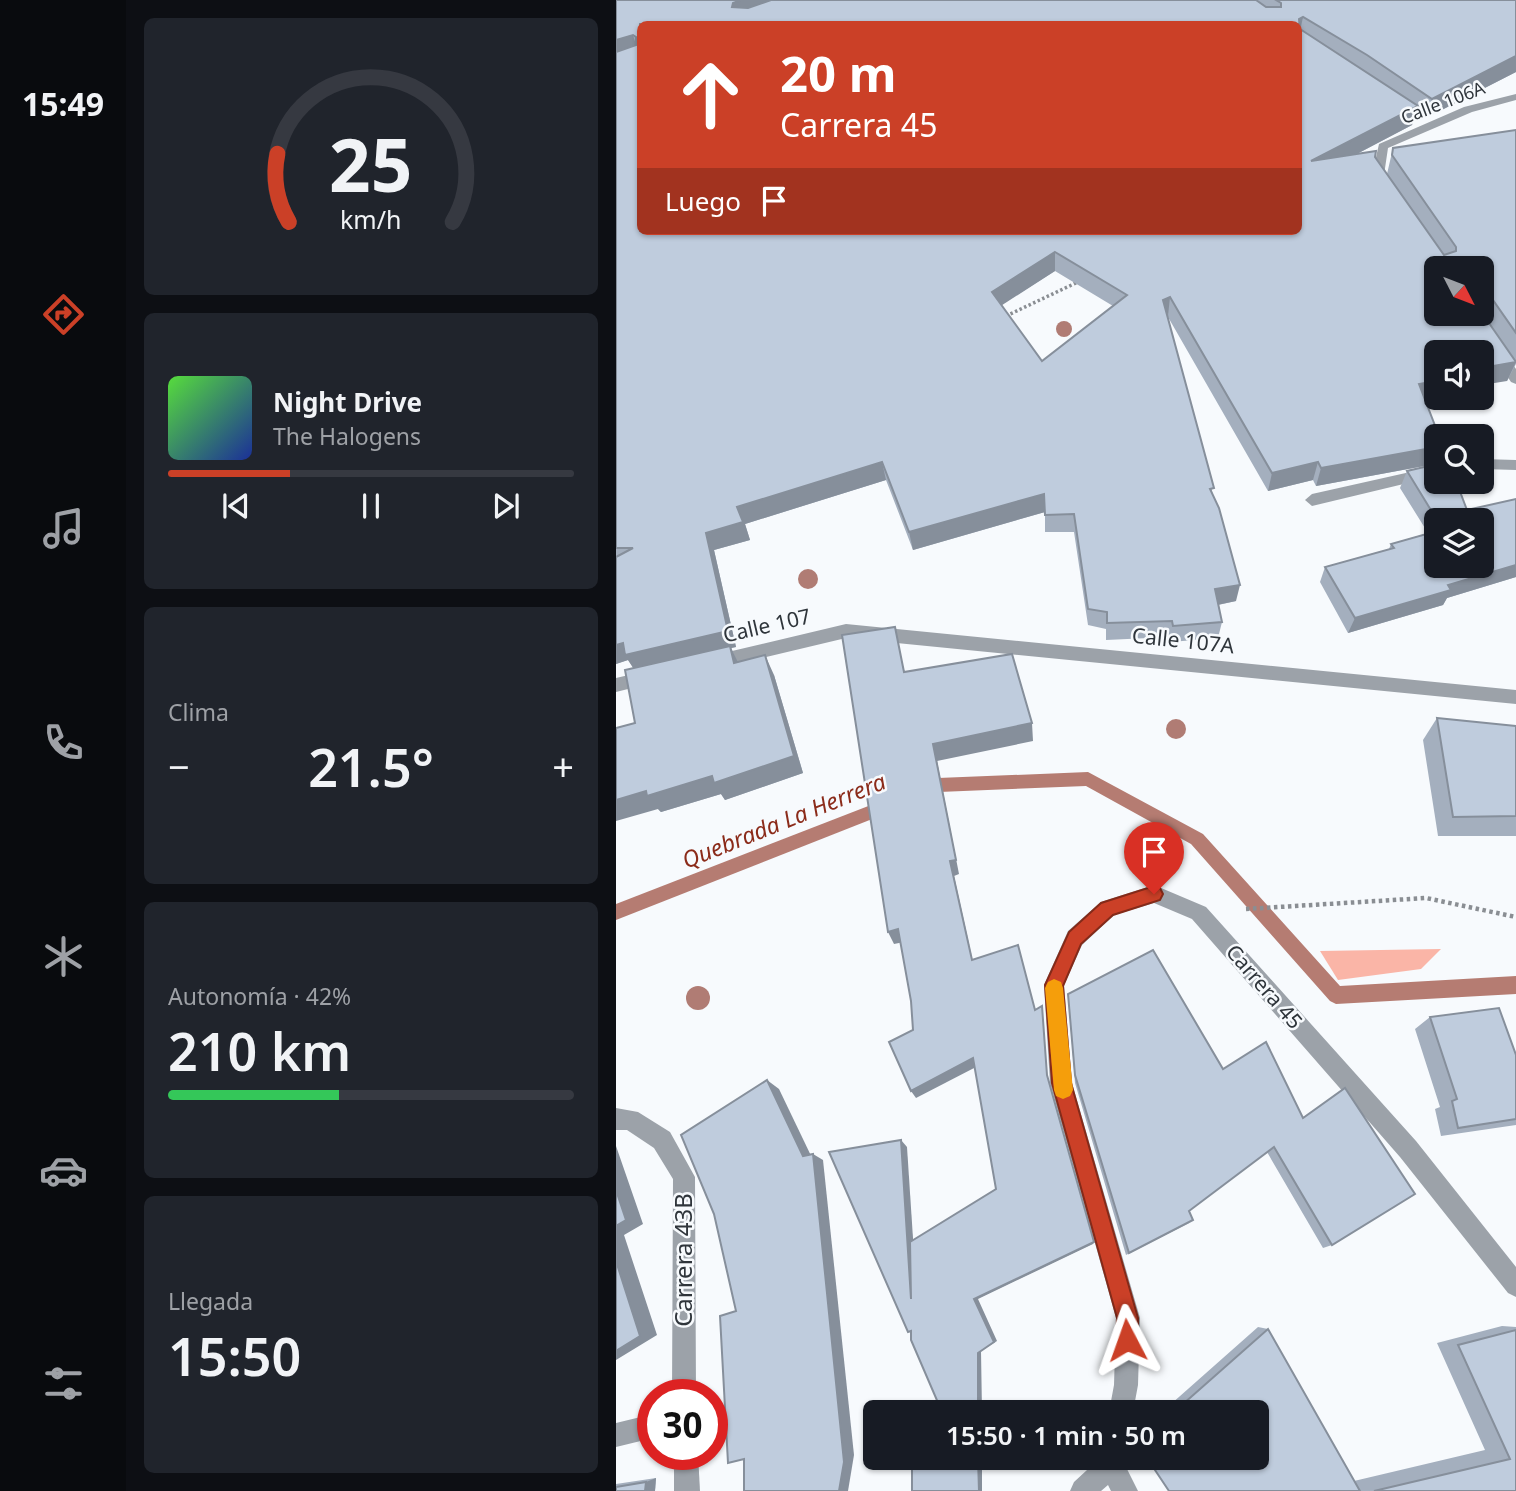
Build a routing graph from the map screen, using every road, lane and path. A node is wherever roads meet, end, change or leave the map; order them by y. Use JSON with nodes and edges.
{"nodes":[{"id":1,"x":1516,"y":97,"type":"edge"},
{"id":2,"x":1394,"y":198,"type":"edge"},
{"id":3,"x":1086,"y":278,"type":"edge"},
{"id":4,"x":999,"y":319,"type":"edge"},
{"id":5,"x":1480,"y":326,"type":"edge"},
{"id":6,"x":1516,"y":379,"type":"edge"},
{"id":7,"x":1494,"y":465,"type":"edge"},
{"id":8,"x":1516,"y":466,"type":"edge"},
{"id":9,"x":1424,"y":474,"type":"edge"},
{"id":10,"x":1312,"y":500,"type":"dead end"},
{"id":11,"x":846,"y":631,"type":"joint"},
{"id":12,"x":697,"y":666,"type":"edge"},
{"id":13,"x":670,"y":672,"type":"edge"},
{"id":14,"x":616,"y":685,"type":"edge"},
{"id":15,"x":1516,"y":696,"type":"edge"},
{"id":16,"x":1247,"y":908,"type":"dead end"},
{"id":17,"x":1516,"y":917,"type":"edge"},
{"id":18,"x":616,"y":1119,"type":"edge"},
{"id":19,"x":1516,"y":1285,"type":"edge"},
{"id":20,"x":684,"y":1379,"type":"edge"},
{"id":21,"x":1123,"y":1400,"type":"edge"},
{"id":22,"x":637,"y":1429,"type":"edge"},
{"id":23,"x":616,"y":1434,"type":"edge"},
{"id":24,"x":686,"y":1470,"type":"edge"},
{"id":25,"x":1103,"y":1470,"type":"edge"},
{"id":26,"x":1116,"y":1470,"type":"edge"},
{"id":27,"x":687,"y":1491,"type":"edge"},
{"id":28,"x":1083,"y":1491,"type":"edge"},
{"id":29,"x":1125,"y":1491,"type":"edge"}],
"edges":[{"from":1,"to":2,"type":"street","name":"Calle 106A"},
{"from":3,"to":4,"type":"path"},
{"from":5,"to":6,"type":"street"},
{"from":7,"to":8,"type":"street"},
{"from":9,"to":10,"type":"street"},
{"from":11,"to":12,"type":"street","name":"Calle 107"},
{"from":11,"to":15,"type":"street","name":"Calle 107A"},
{"from":13,"to":14,"type":"street"},
{"from":16,"to":17,"type":"path"},
{"from":18,"to":20,"type":"street","name":"Carrera 43B"},
{"from":19,"to":21,"type":"street","name":"Carrera 45"},
{"from":22,"to":23,"type":"street"},
{"from":24,"to":27,"type":"street"},
{"from":25,"to":28,"type":"street"},
{"from":26,"to":29,"type":"street"}]}
